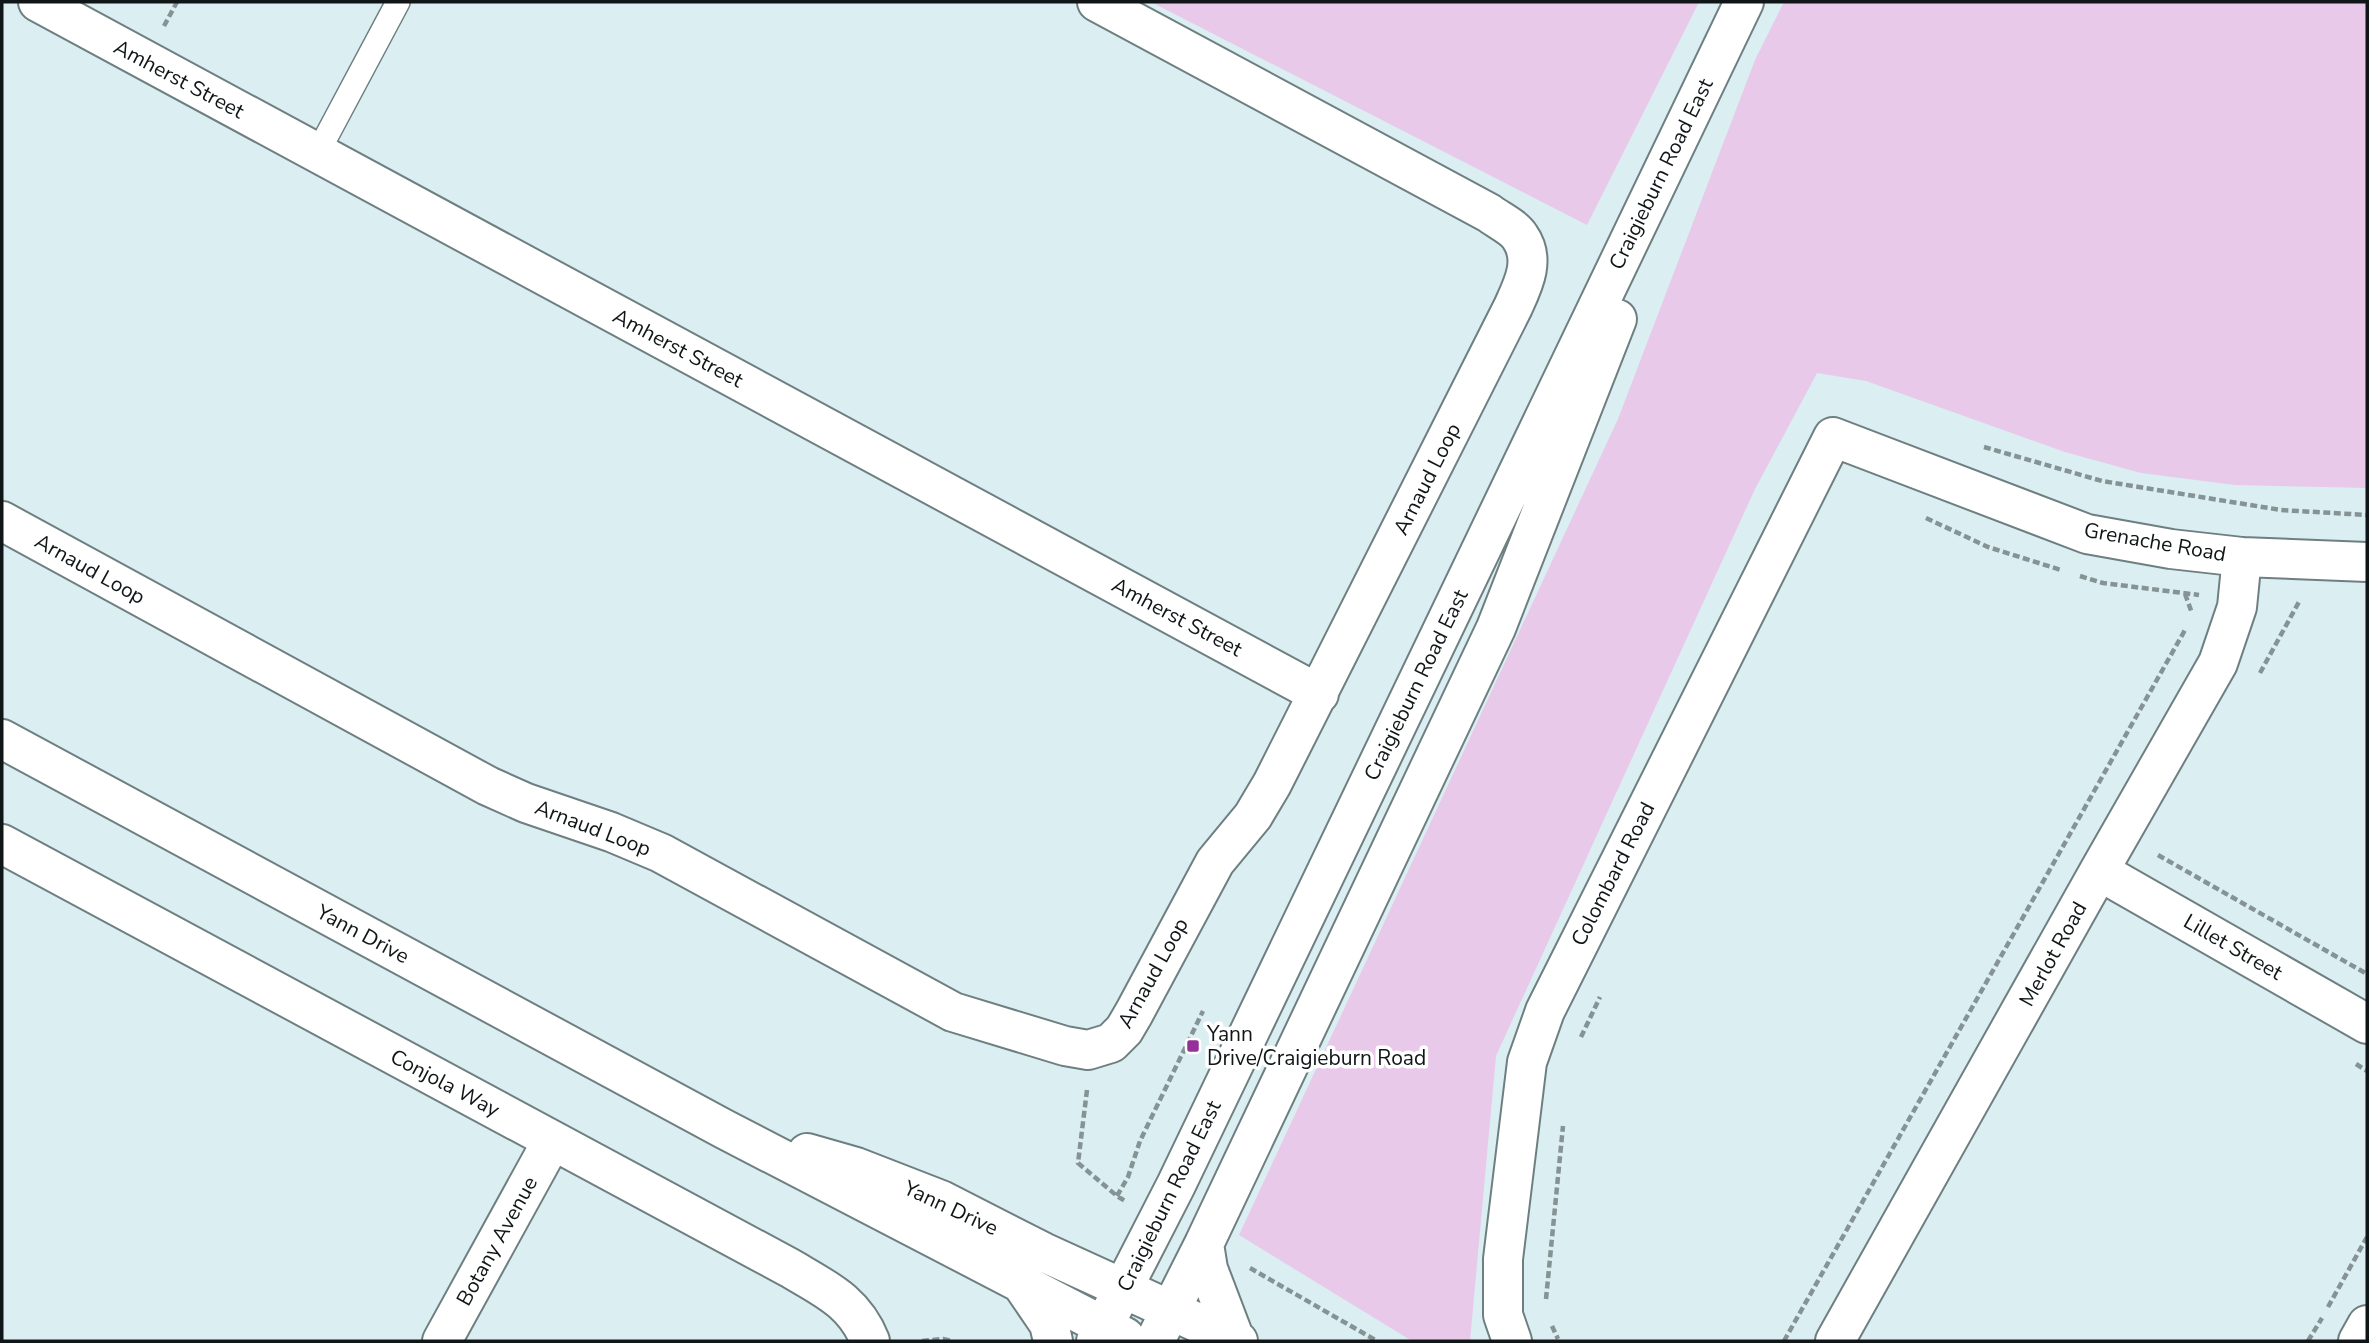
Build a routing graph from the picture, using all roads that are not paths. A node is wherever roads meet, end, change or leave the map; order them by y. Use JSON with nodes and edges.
{"nodes":[{"id":1,"x":38,"y":2,"type":"edge"},
{"id":2,"x":398,"y":2,"type":"edge"},
{"id":3,"x":1097,"y":2,"type":"edge"},
{"id":4,"x":1738,"y":14,"type":"edge"},
{"id":5,"x":317,"y":154,"type":"junction"},
{"id":6,"x":1833,"y":437,"type":"joint"},
{"id":7,"x":2,"y":521,"type":"edge"},
{"id":8,"x":2242,"y":557,"type":"junction"},
{"id":9,"x":2367,"y":562,"type":"edge"},
{"id":10,"x":1319,"y":694,"type":"junction"},
{"id":11,"x":2,"y":739,"type":"edge"},
{"id":12,"x":2,"y":844,"type":"edge"},
{"id":13,"x":2099,"y":871,"type":"junction"},
{"id":14,"x":2367,"y":1024,"type":"edge"},
{"id":15,"x":724,"y":1129,"type":"junction"},
{"id":16,"x":551,"y":1141,"type":"junction"},
{"id":17,"x":1157,"y":1222,"type":"junction"},
{"id":18,"x":1204,"y":1244,"type":"junction"},
{"id":19,"x":1043,"y":1252,"type":"junction"},
{"id":20,"x":1021,"y":1283,"type":"junction"},
{"id":21,"x":1124,"y":1288,"type":"junction"},
{"id":22,"x":2367,"y":1325,"type":"edge"},
{"id":23,"x":1162,"y":1326,"type":"edge"},
{"id":24,"x":1111,"y":1336,"type":"edge"},
{"id":25,"x":1237,"y":1340,"type":"edge"},
{"id":26,"x":442,"y":1341,"type":"edge"},
{"id":27,"x":870,"y":1341,"type":"edge"},
{"id":28,"x":1053,"y":1341,"type":"edge"},
{"id":29,"x":1512,"y":1341,"type":"edge"},
{"id":30,"x":1835,"y":1341,"type":"edge"},
{"id":31,"x":2358,"y":1341,"type":"edge"}],
"edges":[{"from":1,"to":5,"type":"street","name":"Amherst Street"},
{"from":2,"to":5,"type":"lane"},
{"from":3,"to":10,"type":"street","name":"Arnaud Loop"},
{"from":4,"to":17,"type":"street","name":"Craigieburn Road East"},
{"from":4,"to":18,"type":"street","name":"Craigieburn Road East"},
{"from":5,"to":10,"type":"street","name":"Amherst Street"},
{"from":6,"to":8,"type":"street","name":"Grenache Road"},
{"from":6,"to":29,"type":"street","name":"Colombard Road"},
{"from":7,"to":10,"type":"street","name":"Arnaud Loop"},
{"from":8,"to":9,"type":"street","name":"Grenache Road"},
{"from":8,"to":13,"type":"street","name":"Merlot Road"},
{"from":11,"to":15,"type":"street","name":"Yann Drive"},
{"from":12,"to":16,"type":"street","name":"Conjola Way"},
{"from":13,"to":14,"type":"street","name":"Lillet Street"},
{"from":13,"to":30,"type":"street","name":"Merlot Road"},
{"from":15,"to":19,"type":"street","name":"Yann Drive"},
{"from":15,"to":20,"type":"street","name":"Yann Drive"},
{"from":16,"to":26,"type":"street","name":"Botany Avenue"},
{"from":16,"to":27,"type":"street","name":"Conjola Way"},
{"from":17,"to":19,"type":"street"},
{"from":17,"to":21,"type":"street","name":"Craigieburn Road East"},
{"from":18,"to":23,"type":"street","name":"Craigieburn Road East"},
{"from":18,"to":25,"type":"street"},
{"from":19,"to":21,"type":"street","name":"Yann Drive"},
{"from":20,"to":24,"type":"street","name":"Yann Drive"},
{"from":20,"to":28,"type":"street"},
{"from":21,"to":23,"type":"street","name":"Yann Drive"},
{"from":21,"to":24,"type":"street","name":"Craigieburn Road East"},
{"from":22,"to":31,"type":"street"},
{"from":23,"to":25,"type":"street","name":"Yann Drive"}]}
